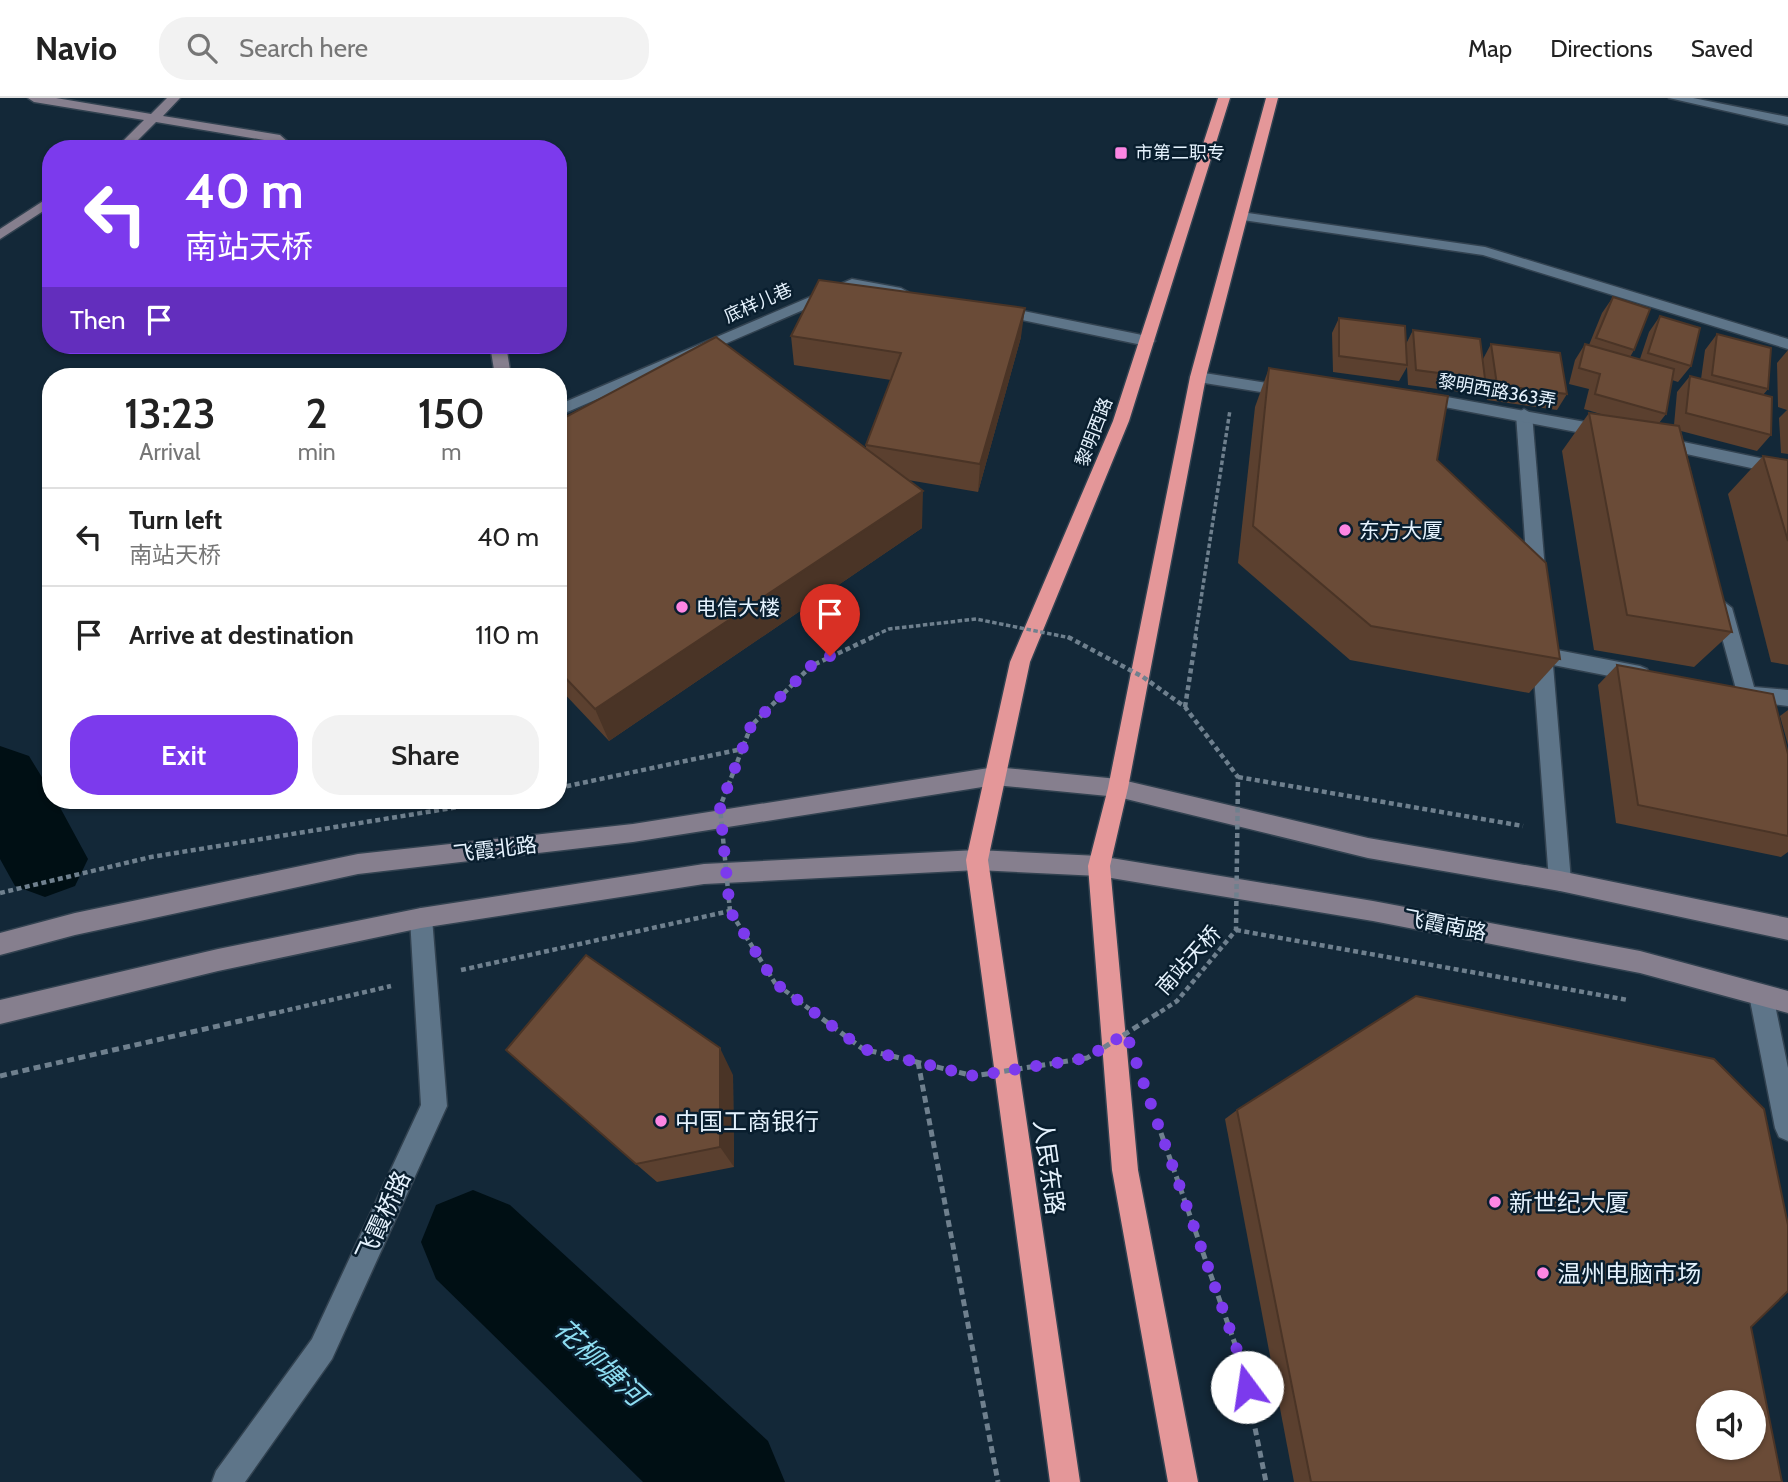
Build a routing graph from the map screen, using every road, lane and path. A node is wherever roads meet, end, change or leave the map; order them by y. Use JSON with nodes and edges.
{"nodes":[{"id":1,"x":34,"y":98,"type":"edge"},
{"id":2,"x":174,"y":98,"type":"edge"},
{"id":3,"x":1224,"y":98,"type":"edge"},
{"id":4,"x":1272,"y":98,"type":"edge"},
{"id":5,"x":1675,"y":98,"type":"edge"},
{"id":6,"x":153,"y":118,"type":"junction"},
{"id":7,"x":1788,"y":121,"type":"edge"},
{"id":8,"x":130,"y":140,"type":"edge"},
{"id":9,"x":281,"y":140,"type":"edge"},
{"id":10,"x":42,"y":206,"type":"edge"},
{"id":11,"x":1241,"y":216,"type":"junction"},
{"id":12,"x":0,"y":235,"type":"edge"},
{"id":13,"x":918,"y":296,"type":"edge"},
{"id":14,"x":984,"y":309,"type":"edge"},
{"id":15,"x":1147,"y":341,"type":"junction"},
{"id":16,"x":1788,"y":344,"type":"edge"},
{"id":17,"x":1198,"y":377,"type":"junction"},
{"id":18,"x":1305,"y":379,"type":"edge"},
{"id":19,"x":1401,"y":394,"type":"edge"},
{"id":20,"x":567,"y":407,"type":"edge"},
{"id":21,"x":1524,"y":414,"type":"junction"},
{"id":22,"x":1680,"y":448,"type":"junction"},
{"id":23,"x":1788,"y":470,"type":"edge"},
{"id":24,"x":1687,"y":474,"type":"edge"},
{"id":25,"x":1718,"y":590,"type":"edge"},
{"id":26,"x":1539,"y":606,"type":"edge"},
{"id":27,"x":1541,"y":631,"type":"edge"},
{"id":28,"x":1543,"y":655,"type":"junction"},
{"id":29,"x":1665,"y":678,"type":"edge"},
{"id":30,"x":1719,"y":689,"type":"edge"},
{"id":31,"x":1746,"y":694,"type":"junction"},
{"id":32,"x":1788,"y":698,"type":"edge"},
{"id":33,"x":743,"y":750,"type":"junction"},
{"id":34,"x":995,"y":776,"type":"junction"},
{"id":35,"x":1238,"y":777,"type":"junction"},
{"id":36,"x":567,"y":786,"type":"edge"},
{"id":37,"x":1118,"y":788,"type":"junction"},
{"id":38,"x":446,"y":809,"type":"edge"},
{"id":39,"x":1528,"y":827,"type":"dead end"},
{"id":40,"x":977,"y":860,"type":"junction"},
{"id":41,"x":1099,"y":866,"type":"junction"},
{"id":42,"x":1560,"y":881,"type":"junction"},
{"id":43,"x":0,"y":893,"type":"edge"},
{"id":44,"x":730,"y":911,"type":"junction"},
{"id":45,"x":421,"y":918,"type":"junction"},
{"id":46,"x":1788,"y":929,"type":"edge"},
{"id":47,"x":1236,"y":930,"type":"junction"},
{"id":48,"x":0,"y":944,"type":"edge"},
{"id":49,"x":425,"y":978,"type":"junction"},
{"id":50,"x":1761,"y":995,"type":"junction"},
{"id":51,"x":1628,"y":1000,"type":"dead end"},
{"id":52,"x":1788,"y":1002,"type":"edge"},
{"id":53,"x":0,"y":1012,"type":"edge"},
{"id":54,"x":1126,"y":1033,"type":"junction"},
{"id":55,"x":1131,"y":1046,"type":"dead end"},
{"id":56,"x":918,"y":1062,"type":"junction"},
{"id":57,"x":0,"y":1076,"type":"edge"},
{"id":58,"x":1157,"y":1122,"type":"dead end"},
{"id":59,"x":1788,"y":1128,"type":"edge"},
{"id":60,"x":227,"y":1482,"type":"edge"},
{"id":61,"x":998,"y":1482,"type":"edge"},
{"id":62,"x":1065,"y":1482,"type":"edge"},
{"id":63,"x":1183,"y":1482,"type":"edge"},
{"id":64,"x":1266,"y":1482,"type":"edge"}],
"edges":[{"from":1,"to":6,"type":"main road"},
{"from":2,"to":6,"type":"main road"},
{"from":3,"to":15,"type":"highway","name":"黎明西路"},
{"from":4,"to":11,"type":"highway"},
{"from":5,"to":7,"type":"street"},
{"from":6,"to":8,"type":"main road"},
{"from":6,"to":9,"type":"main road"},
{"from":10,"to":12,"type":"main road"},
{"from":11,"to":16,"type":"street"},
{"from":11,"to":17,"type":"highway"},
{"from":13,"to":20,"type":"street","name":"底样儿巷"},
{"from":14,"to":15,"type":"street"},
{"from":15,"to":34,"type":"highway","name":"黎明西路"},
{"from":17,"to":18,"type":"street"},
{"from":17,"to":37,"type":"highway"},
{"from":19,"to":21,"type":"street","name":"黎明西路363弄"},
{"from":21,"to":22,"type":"street","name":"黎明西路363弄"},
{"from":21,"to":26,"type":"street"},
{"from":22,"to":23,"type":"street","name":"黎明西路363弄"},
{"from":22,"to":24,"type":"street"},
{"from":25,"to":31,"type":"street"},
{"from":27,"to":28,"type":"street"},
{"from":28,"to":29,"type":"street"},
{"from":28,"to":42,"type":"street"},
{"from":30,"to":31,"type":"street"},
{"from":31,"to":32,"type":"street"},
{"from":33,"to":35,"type":"path","name":"南站天桥","bridge":true},
{"from":33,"to":36,"type":"path"},
{"from":33,"to":44,"type":"path","name":"南站天桥","bridge":true},
{"from":34,"to":37,"type":"main road","name":"飞霞北路"},
{"from":34,"to":40,"type":"highway","name":"黎明西路"},
{"from":34,"to":48,"type":"main road","name":"飞霞北路"},
{"from":35,"to":39,"type":"path"},
{"from":35,"to":47,"type":"path","name":"南站天桥","bridge":true},
{"from":37,"to":41,"type":"highway"},
{"from":37,"to":42,"type":"main road"},
{"from":38,"to":43,"type":"path"},
{"from":40,"to":41,"type":"main road","name":"飞霞南路"},
{"from":40,"to":45,"type":"main road"},
{"from":40,"to":62,"type":"highway","name":"人民东路"},
{"from":41,"to":50,"type":"main road","name":"飞霞南路"},
{"from":41,"to":63,"type":"highway"},
{"from":42,"to":46,"type":"main road"},
{"from":44,"to":49,"type":"path"},
{"from":44,"to":56,"type":"path","name":"南站天桥","bridge":true},
{"from":45,"to":49,"type":"street","name":"飞霞桥路"},
{"from":45,"to":53,"type":"main road"},
{"from":47,"to":51,"type":"path"},
{"from":47,"to":54,"type":"path","name":"南站天桥","bridge":true},
{"from":49,"to":57,"type":"path"},
{"from":49,"to":60,"type":"street","name":"飞霞桥路"},
{"from":50,"to":52,"type":"main road","name":"飞霞南路"},
{"from":50,"to":59,"type":"street"},
{"from":54,"to":55,"type":"path"},
{"from":54,"to":56,"type":"path","name":"南站天桥","bridge":true},
{"from":56,"to":61,"type":"path"},
{"from":58,"to":64,"type":"path"}]}
